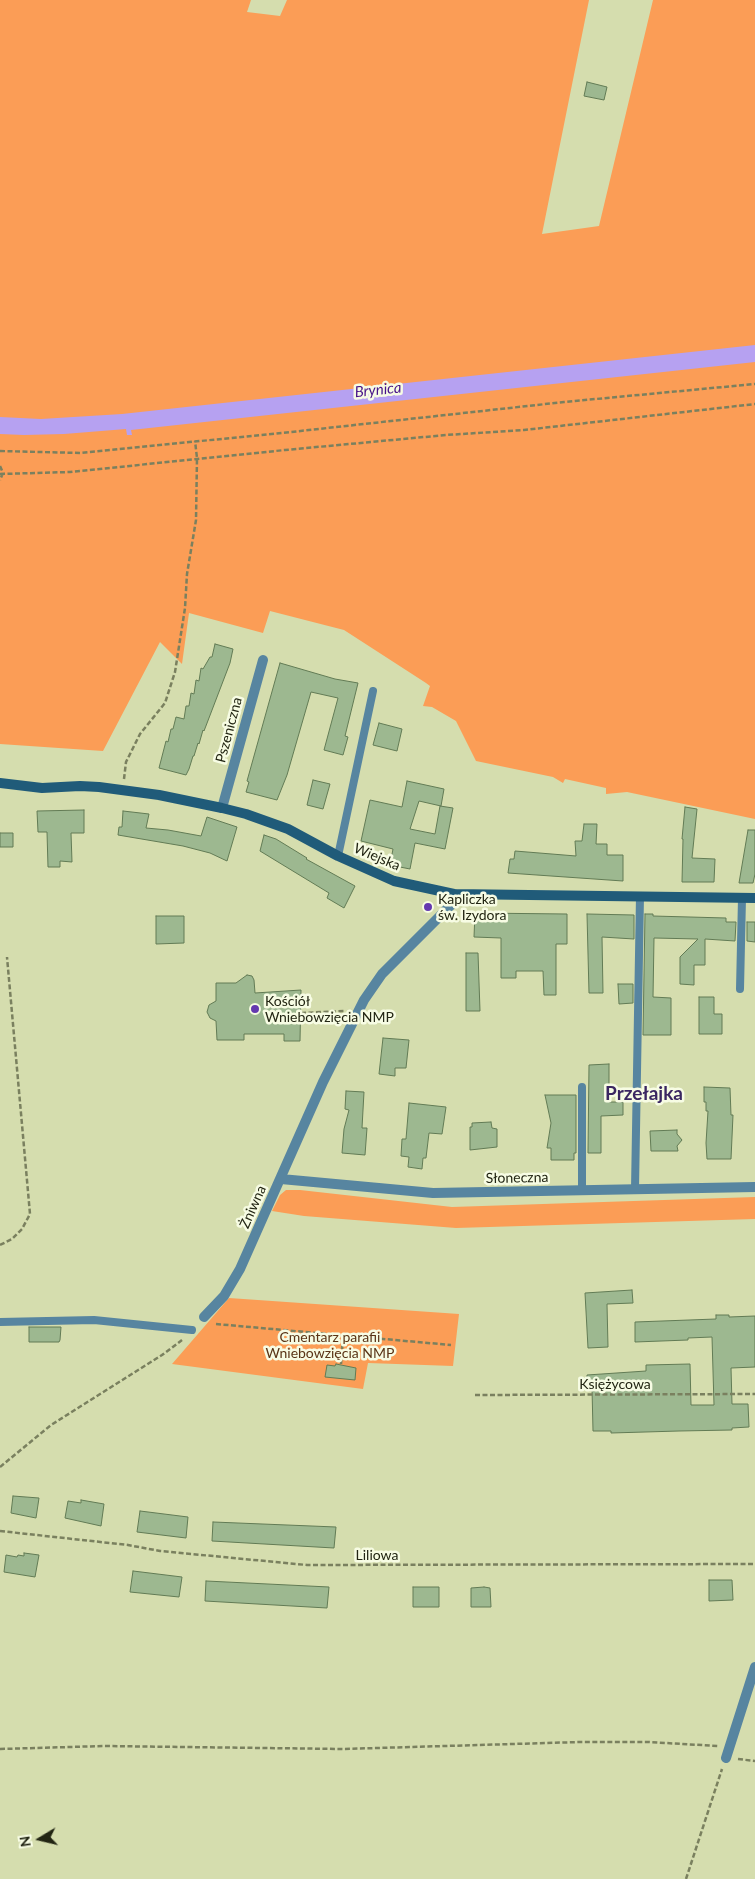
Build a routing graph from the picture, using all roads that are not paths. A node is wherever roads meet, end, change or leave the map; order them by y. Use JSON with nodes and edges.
{"nodes":[{"id":1,"x":263,"y":660,"type":"dead end"},
{"id":2,"x":372,"y":691,"type":"dead end"},
{"id":3,"x":0,"y":783,"type":"edge"},
{"id":4,"x":222,"y":808,"type":"junction"},
{"id":5,"x":338,"y":856,"type":"junction"},
{"id":6,"x":454,"y":894,"type":"junction"},
{"id":7,"x":640,"y":896,"type":"junction"},
{"id":8,"x":742,"y":898,"type":"junction"},
{"id":9,"x":755,"y":898,"type":"edge"},
{"id":10,"x":740,"y":989,"type":"dead end"},
{"id":11,"x":582,"y":1086,"type":"dead end"},
{"id":12,"x":281,"y":1178,"type":"junction"},
{"id":13,"x":755,"y":1187,"type":"edge"},
{"id":14,"x":634,"y":1189,"type":"junction"},
{"id":15,"x":582,"y":1190,"type":"junction"},
{"id":16,"x":204,"y":1317,"type":"road end"},
{"id":17,"x":0,"y":1322,"type":"edge"},
{"id":18,"x":192,"y":1330,"type":"road end"},
{"id":19,"x":755,"y":1667,"type":"edge"},
{"id":20,"x":726,"y":1758,"type":"road end"}],
"edges":[{"from":1,"to":4,"type":"street","name":"Pszeniczna"},
{"from":2,"to":5,"type":"lane"},
{"from":3,"to":4,"type":"street","name":"Wiejska"},
{"from":4,"to":5,"type":"street","name":"Wiejska"},
{"from":5,"to":6,"type":"street","name":"Wiejska"},
{"from":6,"to":7,"type":"street","name":"Wiejska"},
{"from":6,"to":12,"type":"street","name":"Żniwna"},
{"from":7,"to":8,"type":"street","name":"Wiejska"},
{"from":7,"to":14,"type":"lane"},
{"from":8,"to":9,"type":"street","name":"Wiejska"},
{"from":8,"to":10,"type":"lane"},
{"from":11,"to":15,"type":"lane"},
{"from":12,"to":15,"type":"street","name":"Słoneczna"},
{"from":12,"to":16,"type":"street","name":"Żniwna"},
{"from":13,"to":14,"type":"street","name":"Słoneczna"},
{"from":14,"to":15,"type":"street","name":"Słoneczna"},
{"from":17,"to":18,"type":"lane"},
{"from":19,"to":20,"type":"street"}]}
